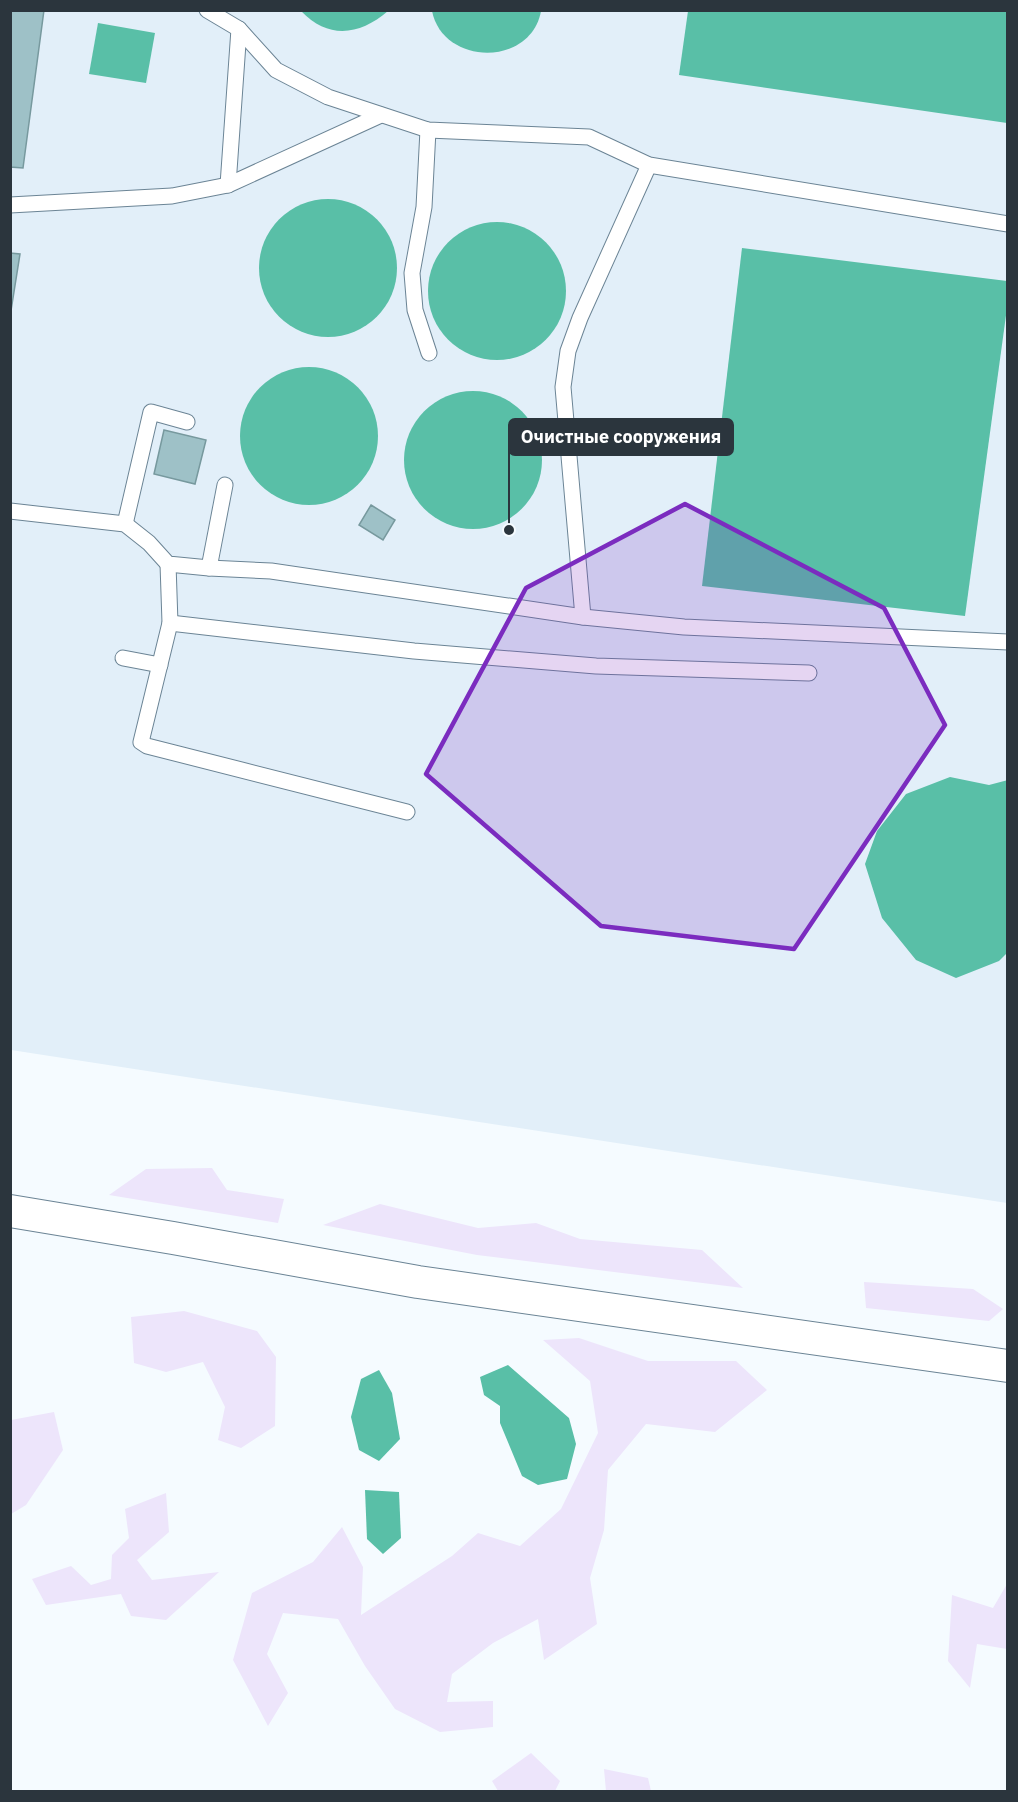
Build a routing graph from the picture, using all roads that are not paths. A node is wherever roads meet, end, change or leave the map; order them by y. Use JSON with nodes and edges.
{"nodes":[{"id":1,"x":207,"y":10,"type":"edge"},
{"id":2,"x":239,"y":29,"type":"junction"},
{"id":3,"x":381,"y":114,"type":"junction"},
{"id":4,"x":428,"y":130,"type":"junction"},
{"id":5,"x":650,"y":165,"type":"junction"},
{"id":6,"x":228,"y":185,"type":"junction"},
{"id":7,"x":10,"y":205,"type":"edge"},
{"id":8,"x":1008,"y":224,"type":"edge"},
{"id":9,"x":429,"y":353,"type":"dead end"},
{"id":10,"x":188,"y":422,"type":"dead end"},
{"id":11,"x":225,"y":485,"type":"dead end"},
{"id":12,"x":10,"y":511,"type":"edge"},
{"id":13,"x":125,"y":524,"type":"junction"},
{"id":14,"x":168,"y":564,"type":"junction"},
{"id":15,"x":210,"y":568,"type":"junction"},
{"id":16,"x":583,"y":617,"type":"junction"},
{"id":17,"x":170,"y":623,"type":"junction"},
{"id":18,"x":1008,"y":642,"type":"edge"},
{"id":19,"x":123,"y":658,"type":"dead end"},
{"id":20,"x":160,"y":665,"type":"junction"},
{"id":21,"x":809,"y":673,"type":"dead end"},
{"id":22,"x":407,"y":812,"type":"dead end"},
{"id":23,"x":10,"y":1211,"type":"edge"},
{"id":24,"x":1008,"y":1366,"type":"edge"}],
"edges":[{"from":1,"to":2,"type":"lane"},
{"from":2,"to":3,"type":"lane"},
{"from":2,"to":6,"type":"lane"},
{"from":3,"to":4,"type":"lane"},
{"from":3,"to":6,"type":"lane"},
{"from":4,"to":5,"type":"lane"},
{"from":4,"to":9,"type":"lane"},
{"from":5,"to":8,"type":"lane"},
{"from":5,"to":16,"type":"lane"},
{"from":6,"to":7,"type":"lane"},
{"from":10,"to":13,"type":"lane"},
{"from":11,"to":15,"type":"lane"},
{"from":12,"to":13,"type":"lane"},
{"from":13,"to":14,"type":"lane"},
{"from":14,"to":15,"type":"lane"},
{"from":14,"to":17,"type":"lane"},
{"from":15,"to":16,"type":"lane"},
{"from":16,"to":18,"type":"lane"},
{"from":17,"to":20,"type":"lane"},
{"from":17,"to":21,"type":"lane"},
{"from":19,"to":20,"type":"lane"},
{"from":20,"to":22,"type":"lane"},
{"from":23,"to":24,"type":"street"}]}
